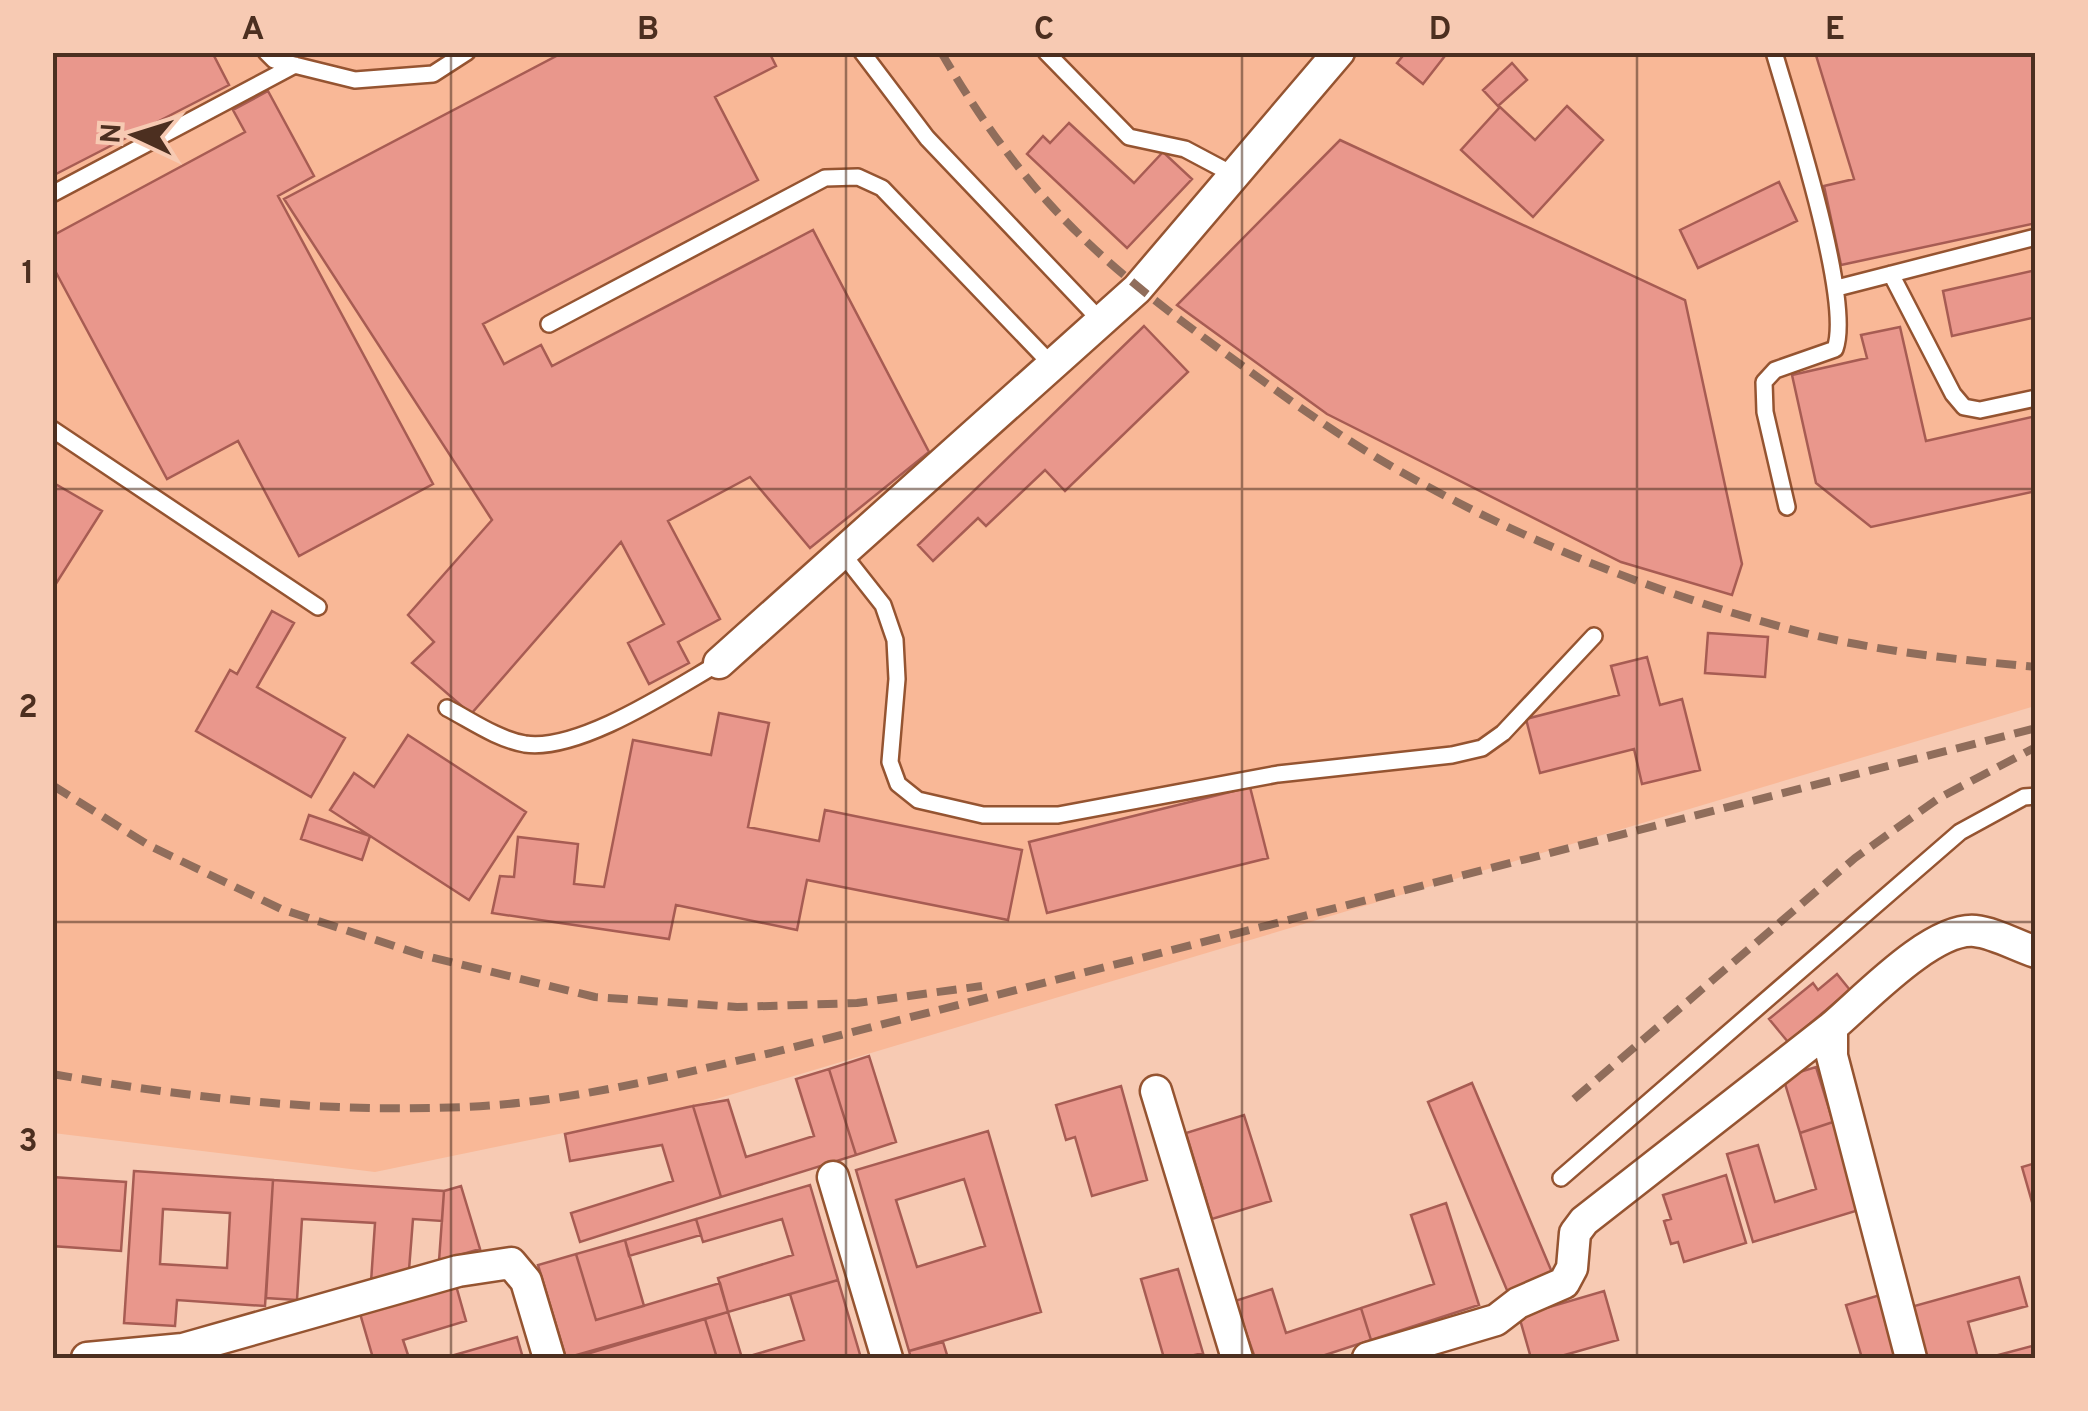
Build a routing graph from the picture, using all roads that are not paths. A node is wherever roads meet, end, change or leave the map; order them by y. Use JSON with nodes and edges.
{"nodes":[{"id":1,"x":266,"y":52,"type":"edge"},
{"id":2,"x":468,"y":52,"type":"edge"},
{"id":3,"x":862,"y":52,"type":"edge"},
{"id":4,"x":1046,"y":52,"type":"edge"},
{"id":5,"x":1339,"y":52,"type":"edge"},
{"id":6,"x":1774,"y":52,"type":"edge"},
{"id":7,"x":295,"y":65,"type":"junction"},
{"id":8,"x":1234,"y":175,"type":"junction"},
{"id":9,"x":52,"y":194,"type":"edge"},
{"id":10,"x":2036,"y":236,"type":"edge"},
{"id":11,"x":1892,"y":274,"type":"junction"},
{"id":12,"x":1837,"y":288,"type":"junction"},
{"id":13,"x":1101,"y":320,"type":"junction"},
{"id":14,"x":549,"y":324,"type":"dead end"},
{"id":15,"x":1052,"y":365,"type":"junction"},
{"id":16,"x":2036,"y":398,"type":"edge"},
{"id":17,"x":52,"y":429,"type":"edge"},
{"id":18,"x":1786,"y":507,"type":"dead end"},
{"id":19,"x":842,"y":553,"type":"junction"},
{"id":20,"x":318,"y":606,"type":"dead end"},
{"id":21,"x":1594,"y":636,"type":"dead end"},
{"id":22,"x":718,"y":663,"type":"joint"},
{"id":23,"x":447,"y":708,"type":"dead end"},
{"id":24,"x":2036,"y":796,"type":"edge"},
{"id":25,"x":2036,"y":952,"type":"edge"},
{"id":26,"x":1832,"y":1027,"type":"junction"},
{"id":27,"x":1156,"y":1091,"type":"dead end"},
{"id":28,"x":833,"y":1177,"type":"dead end"},
{"id":29,"x":1561,"y":1178,"type":"dead end"},
{"id":30,"x":184,"y":1354,"type":"edge"},
{"id":31,"x":87,"y":1358,"type":"edge"},
{"id":32,"x":549,"y":1358,"type":"edge"},
{"id":33,"x":888,"y":1358,"type":"edge"},
{"id":34,"x":1237,"y":1358,"type":"edge"},
{"id":35,"x":1368,"y":1358,"type":"edge"},
{"id":36,"x":1911,"y":1358,"type":"edge"}],
"edges":[{"from":1,"to":7,"type":"lane"},
{"from":2,"to":7,"type":"lane"},
{"from":3,"to":13,"type":"lane"},
{"from":4,"to":8,"type":"lane"},
{"from":5,"to":8,"type":"street"},
{"from":6,"to":12,"type":"lane"},
{"from":7,"to":9,"type":"lane"},
{"from":8,"to":13,"type":"street"},
{"from":10,"to":11,"type":"lane"},
{"from":11,"to":12,"type":"lane"},
{"from":11,"to":16,"type":"lane"},
{"from":12,"to":18,"type":"lane"},
{"from":13,"to":15,"type":"street"},
{"from":14,"to":15,"type":"lane"},
{"from":15,"to":19,"type":"street"},
{"from":17,"to":20,"type":"lane"},
{"from":19,"to":21,"type":"lane"},
{"from":19,"to":22,"type":"street"},
{"from":22,"to":23,"type":"lane"},
{"from":24,"to":29,"type":"lane"},
{"from":25,"to":26,"type":"street"},
{"from":26,"to":35,"type":"street"},
{"from":26,"to":36,"type":"street"},
{"from":27,"to":34,"type":"street"},
{"from":28,"to":33,"type":"street"},
{"from":30,"to":31,"type":"street"},
{"from":30,"to":32,"type":"street"}]}
